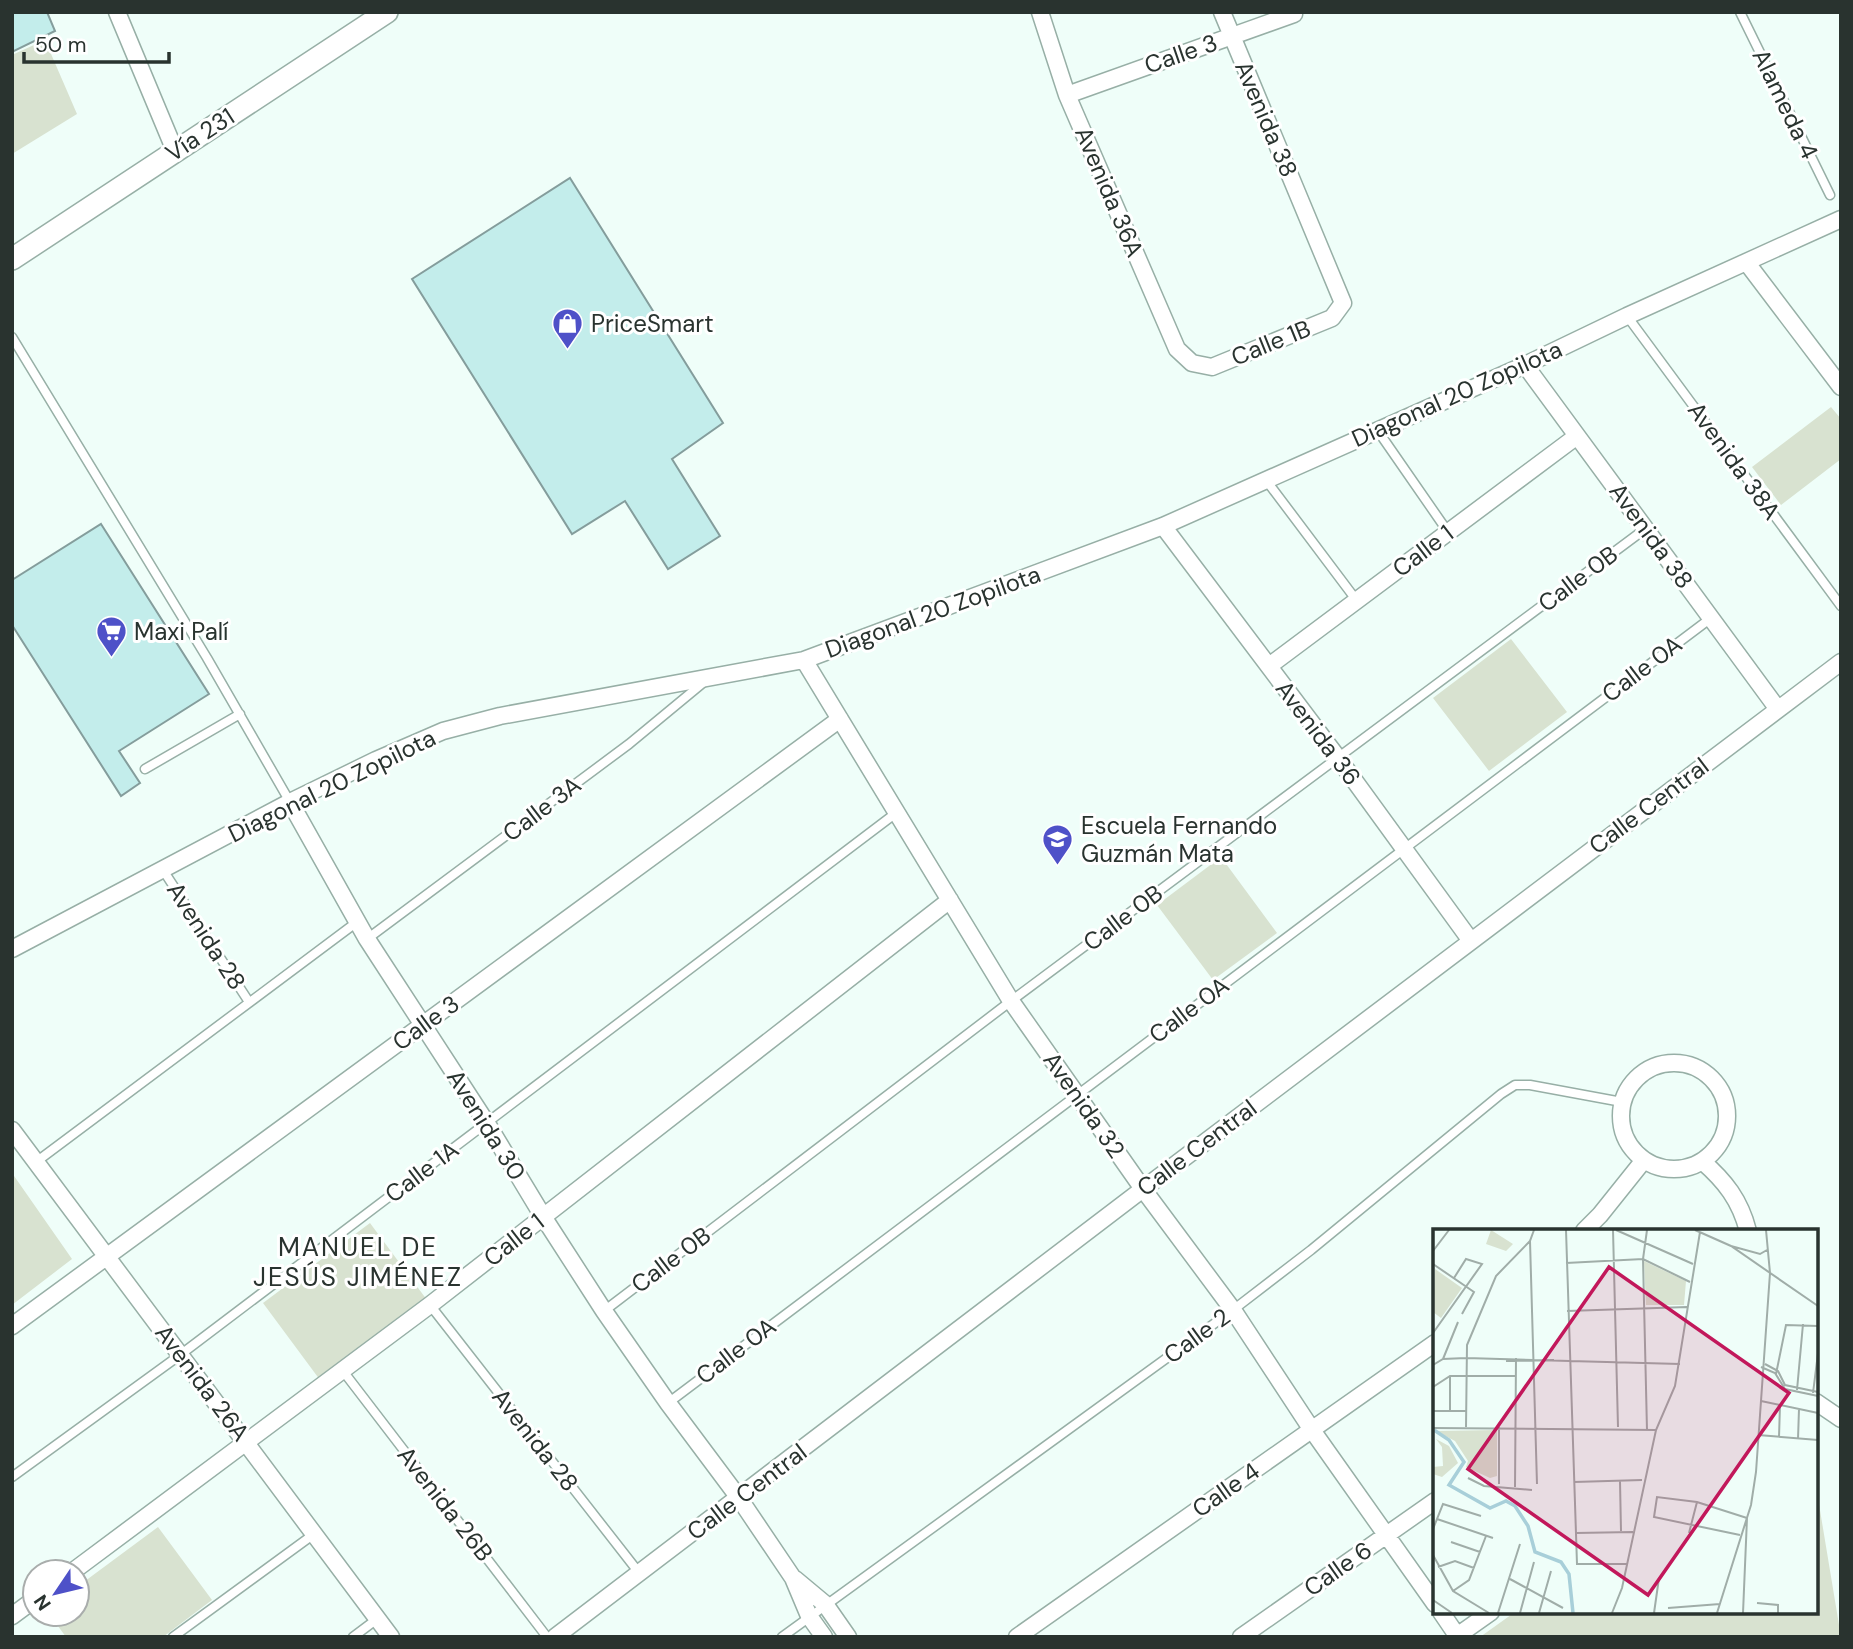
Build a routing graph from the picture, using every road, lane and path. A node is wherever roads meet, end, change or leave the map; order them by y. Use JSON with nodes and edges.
{"nodes":[{"id":1,"x":117,"y":12,"type":"edge"},
{"id":2,"x":387,"y":12,"type":"edge"},
{"id":3,"x":1040,"y":12,"type":"edge"},
{"id":4,"x":1222,"y":12,"type":"edge"},
{"id":5,"x":1740,"y":12,"type":"edge"},
{"id":6,"x":1294,"y":14,"type":"edge"},
{"id":7,"x":1232,"y":36,"type":"junction"},
{"id":8,"x":1067,"y":95,"type":"junction"},
{"id":9,"x":175,"y":151,"type":"junction"},
{"id":10,"x":1830,"y":195,"type":"dead end"},
{"id":11,"x":1841,"y":219,"type":"edge"},
{"id":12,"x":12,"y":258,"type":"edge"},
{"id":13,"x":1747,"y":264,"type":"junction"},
{"id":14,"x":1343,"y":303,"type":"joint"},
{"id":15,"x":1627,"y":316,"type":"junction"},
{"id":16,"x":12,"y":337,"type":"edge"},
{"id":17,"x":1192,"y":363,"type":"joint"},
{"id":18,"x":1525,"y":365,"type":"junction"},
{"id":19,"x":1841,"y":387,"type":"edge"},
{"id":20,"x":1378,"y":430,"type":"junction"},
{"id":21,"x":1577,"y":436,"type":"junction"},
{"id":22,"x":1266,"y":480,"type":"junction"},
{"id":23,"x":1163,"y":526,"type":"junction"},
{"id":24,"x":1645,"y":529,"type":"junction"},
{"id":25,"x":1448,"y":532,"type":"junction"},
{"id":26,"x":1357,"y":601,"type":"junction"},
{"id":27,"x":1841,"y":606,"type":"edge"},
{"id":28,"x":1711,"y":618,"type":"junction"},
{"id":29,"x":804,"y":660,"type":"junction"},
{"id":30,"x":1841,"y":662,"type":"edge"},
{"id":31,"x":1269,"y":666,"type":"junction"},
{"id":32,"x":713,"y":675,"type":"junction"},
{"id":33,"x":1777,"y":708,"type":"junction"},
{"id":34,"x":240,"y":714,"type":"junction"},
{"id":35,"x":840,"y":719,"type":"junction"},
{"id":36,"x":1338,"y":758,"type":"junction"},
{"id":37,"x":145,"y":769,"type":"dead end"},
{"id":38,"x":290,"y":802,"type":"junction"},
{"id":39,"x":896,"y":813,"type":"junction"},
{"id":40,"x":1404,"y":848,"type":"junction"},
{"id":41,"x":163,"y":870,"type":"junction"},
{"id":42,"x":950,"y":900,"type":"junction"},
{"id":43,"x":357,"y":922,"type":"junction"},
{"id":44,"x":367,"y":939,"type":"junction"},
{"id":45,"x":1471,"y":941,"type":"junction"},
{"id":46,"x":12,"y":949,"type":"edge"},
{"id":47,"x":249,"y":1002,"type":"junction"},
{"id":48,"x":1011,"y":1002,"type":"junction"},
{"id":49,"x":423,"y":1025,"type":"junction"},
{"id":50,"x":1076,"y":1094,"type":"junction"},
{"id":51,"x":1622,"y":1102,"type":"junction"},
{"id":52,"x":486,"y":1122,"type":"junction"},
{"id":53,"x":12,"y":1130,"type":"edge"},
{"id":54,"x":1644,"y":1160,"type":"junction"},
{"id":55,"x":1702,"y":1161,"type":"junction"},
{"id":56,"x":36,"y":1162,"type":"junction"},
{"id":57,"x":1143,"y":1189,"type":"junction"},
{"id":58,"x":544,"y":1218,"type":"junction"},
{"id":59,"x":1586,"y":1229,"type":"edge"},
{"id":60,"x":1747,"y":1229,"type":"edge"},
{"id":61,"x":107,"y":1256,"type":"junction"},
{"id":62,"x":430,"y":1305,"type":"junction"},
{"id":63,"x":1233,"y":1310,"type":"junction"},
{"id":64,"x":604,"y":1311,"type":"junction"},
{"id":65,"x":12,"y":1326,"type":"edge"},
{"id":66,"x":1433,"y":1344,"type":"edge"},
{"id":67,"x":180,"y":1355,"type":"junction"},
{"id":68,"x":343,"y":1371,"type":"junction"},
{"id":69,"x":668,"y":1403,"type":"junction"},
{"id":70,"x":1818,"y":1403,"type":"edge"},
{"id":71,"x":1841,"y":1419,"type":"edge"},
{"id":72,"x":1312,"y":1430,"type":"junction"},
{"id":73,"x":247,"y":1444,"type":"junction"},
{"id":74,"x":12,"y":1477,"type":"edge"},
{"id":75,"x":739,"y":1498,"type":"junction"},
{"id":76,"x":1433,"y":1502,"type":"edge"},
{"id":77,"x":314,"y":1534,"type":"junction"},
{"id":78,"x":1386,"y":1535,"type":"junction"},
{"id":79,"x":91,"y":1558,"type":"edge"},
{"id":80,"x":640,"y":1574,"type":"junction"},
{"id":81,"x":793,"y":1578,"type":"junction"},
{"id":82,"x":1433,"y":1601,"type":"edge"},
{"id":83,"x":825,"y":1604,"type":"junction"},
{"id":84,"x":1442,"y":1614,"type":"edge"},
{"id":85,"x":1488,"y":1614,"type":"edge"},
{"id":86,"x":809,"y":1616,"type":"junction"},
{"id":87,"x":377,"y":1619,"type":"junction"},
{"id":88,"x":1457,"y":1636,"type":"edge"},
{"id":89,"x":173,"y":1637,"type":"edge"},
{"id":90,"x":353,"y":1637,"type":"edge"},
{"id":91,"x":391,"y":1637,"type":"edge"},
{"id":92,"x":547,"y":1637,"type":"edge"},
{"id":93,"x":555,"y":1637,"type":"edge"},
{"id":94,"x":782,"y":1637,"type":"edge"},
{"id":95,"x":824,"y":1637,"type":"edge"},
{"id":96,"x":848,"y":1637,"type":"edge"},
{"id":97,"x":1017,"y":1637,"type":"edge"},
{"id":98,"x":1241,"y":1637,"type":"edge"}],
"edges":[{"from":1,"to":9,"type":"street"},
{"from":2,"to":9,"type":"main road","name":"Vía 231"},
{"from":3,"to":8,"type":"street","name":"Avenida 36A"},
{"from":4,"to":7,"type":"street","name":"Avenida 38"},
{"from":5,"to":10,"type":"lane","name":"Alameda 4"},
{"from":6,"to":7,"type":"street","name":"Calle 3"},
{"from":7,"to":8,"type":"street","name":"Calle 3"},
{"from":7,"to":14,"type":"street","name":"Avenida 38"},
{"from":8,"to":17,"type":"street","name":"Avenida 36A"},
{"from":9,"to":12,"type":"main road","name":"Vía 231"},
{"from":11,"to":13,"type":"street","name":"Diagonal 20 Zopilota"},
{"from":13,"to":15,"type":"street","name":"Diagonal 20 Zopilota"},
{"from":13,"to":19,"type":"street"},
{"from":14,"to":17,"type":"street","name":"Calle 1B"},
{"from":15,"to":18,"type":"street","name":"Diagonal 20 Zopilota"},
{"from":15,"to":27,"type":"lane","name":"Avenida 38A"},
{"from":16,"to":34,"type":"lane"},
{"from":18,"to":20,"type":"street","name":"Diagonal 20 Zopilota"},
{"from":18,"to":21,"type":"street","name":"Avenida 38"},
{"from":20,"to":22,"type":"street","name":"Diagonal 20 Zopilota"},
{"from":20,"to":25,"type":"lane"},
{"from":21,"to":24,"type":"street","name":"Avenida 38"},
{"from":21,"to":25,"type":"street","name":"Calle 1"},
{"from":22,"to":23,"type":"street","name":"Diagonal 20 Zopilota"},
{"from":22,"to":26,"type":"lane"},
{"from":23,"to":29,"type":"street","name":"Diagonal 20 Zopilota"},
{"from":23,"to":31,"type":"street","name":"Avenida 36"},
{"from":24,"to":28,"type":"street","name":"Avenida 38"},
{"from":24,"to":36,"type":"lane","name":"Calle 0B"},
{"from":25,"to":26,"type":"street","name":"Calle 1"},
{"from":26,"to":31,"type":"street","name":"Calle 1"},
{"from":28,"to":33,"type":"street","name":"Avenida 38"},
{"from":28,"to":40,"type":"lane","name":"Calle 0A"},
{"from":29,"to":32,"type":"street","name":"Diagonal 20 Zopilota"},
{"from":29,"to":35,"type":"street","name":"Avenida 32"},
{"from":30,"to":33,"type":"street","name":"Calle Central"},
{"from":31,"to":36,"type":"street","name":"Avenida 36"},
{"from":32,"to":38,"type":"street","name":"Diagonal 20 Zopilota"},
{"from":32,"to":44,"type":"lane","name":"Calle 3A"},
{"from":33,"to":45,"type":"street","name":"Calle Central"},
{"from":34,"to":37,"type":"lane"},
{"from":34,"to":38,"type":"lane"},
{"from":35,"to":39,"type":"street","name":"Avenida 32"},
{"from":35,"to":49,"type":"street","name":"Calle 3"},
{"from":36,"to":40,"type":"street","name":"Avenida 36"},
{"from":36,"to":48,"type":"lane","name":"Calle 0B"},
{"from":38,"to":41,"type":"street","name":"Diagonal 20 Zopilota"},
{"from":38,"to":43,"type":"street","name":"Avenida 30"},
{"from":39,"to":42,"type":"street","name":"Avenida 32"},
{"from":39,"to":52,"type":"lane","name":"Calle 1A"},
{"from":40,"to":45,"type":"street","name":"Avenida 36"},
{"from":40,"to":50,"type":"lane","name":"Calle 0A"},
{"from":41,"to":46,"type":"street","name":"Diagonal 20 Zopilota"},
{"from":41,"to":47,"type":"lane","name":"Avenida 28"},
{"from":42,"to":48,"type":"street","name":"Avenida 32"},
{"from":42,"to":58,"type":"street","name":"Calle 1"},
{"from":43,"to":44,"type":"street","name":"Avenida 30"},
{"from":43,"to":47,"type":"lane"},
{"from":44,"to":49,"type":"street","name":"Avenida 30"},
{"from":45,"to":57,"type":"street","name":"Calle Central"},
{"from":47,"to":56,"type":"lane"},
{"from":48,"to":50,"type":"street","name":"Avenida 32"},
{"from":48,"to":64,"type":"lane","name":"Calle 0B"},
{"from":49,"to":52,"type":"street","name":"Avenida 30"},
{"from":49,"to":61,"type":"street","name":"Calle 3"},
{"from":50,"to":57,"type":"street","name":"Avenida 32"},
{"from":50,"to":69,"type":"lane","name":"Calle 0A"},
{"from":51,"to":54,"type":"street"},
{"from":51,"to":55,"type":"street"},
{"from":51,"to":63,"type":"lane","name":"Calle 2"},
{"from":52,"to":58,"type":"street","name":"Avenida 30"},
{"from":52,"to":67,"type":"lane","name":"Calle 1A"},
{"from":53,"to":56,"type":"street","name":"Avenida 26A"},
{"from":54,"to":55,"type":"street"},
{"from":54,"to":59,"type":"street"},
{"from":55,"to":60,"type":"street"},
{"from":56,"to":61,"type":"street","name":"Avenida 26A"},
{"from":57,"to":63,"type":"street","name":"Avenida 32"},
{"from":57,"to":75,"type":"street","name":"Calle Central"},
{"from":58,"to":62,"type":"street","name":"Calle 1"},
{"from":58,"to":64,"type":"street","name":"Avenida 30"},
{"from":61,"to":65,"type":"street","name":"Calle 3"},
{"from":61,"to":67,"type":"street","name":"Avenida 26A"},
{"from":62,"to":68,"type":"street","name":"Calle 1"},
{"from":62,"to":80,"type":"lane","name":"Avenida 28"},
{"from":63,"to":72,"type":"street","name":"Avenida 32"},
{"from":63,"to":83,"type":"lane","name":"Calle 2"},
{"from":64,"to":69,"type":"street","name":"Avenida 30"},
{"from":66,"to":72,"type":"street","name":"Calle 4"},
{"from":67,"to":73,"type":"street","name":"Avenida 26A"},
{"from":67,"to":74,"type":"lane","name":"Calle 1A"},
{"from":68,"to":73,"type":"street","name":"Calle 1"},
{"from":68,"to":92,"type":"lane","name":"Avenida 26B"},
{"from":69,"to":75,"type":"street","name":"Avenida 30"},
{"from":70,"to":71,"type":"street"},
{"from":72,"to":78,"type":"street","name":"Avenida 32"},
{"from":72,"to":97,"type":"street","name":"Calle 4"},
{"from":73,"to":77,"type":"street","name":"Avenida 26A"},
{"from":73,"to":79,"type":"street","name":"Calle 1"},
{"from":75,"to":80,"type":"street","name":"Calle Central"},
{"from":75,"to":81,"type":"street","name":"Avenida 30"},
{"from":76,"to":78,"type":"street","name":"Calle 6"},
{"from":77,"to":87,"type":"street","name":"Avenida 26A"},
{"from":77,"to":89,"type":"lane"},
{"from":78,"to":82,"type":"street","name":"Avenida 32"},
{"from":78,"to":98,"type":"street","name":"Calle 6"},
{"from":80,"to":93,"type":"street","name":"Calle Central"},
{"from":81,"to":83,"type":"street","name":"Avenida 30"},
{"from":81,"to":86,"type":"street","name":"Avenida 30"},
{"from":83,"to":86,"type":"lane","name":"Calle 2"},
{"from":83,"to":96,"type":"street","name":"Avenida 30"},
{"from":84,"to":88,"type":"street"},
{"from":85,"to":88,"type":"street"},
{"from":86,"to":94,"type":"lane","name":"Calle 2"},
{"from":86,"to":95,"type":"street","name":"Avenida 30"},
{"from":87,"to":90,"type":"lane"},
{"from":87,"to":91,"type":"street","name":"Avenida 26A"}]}
